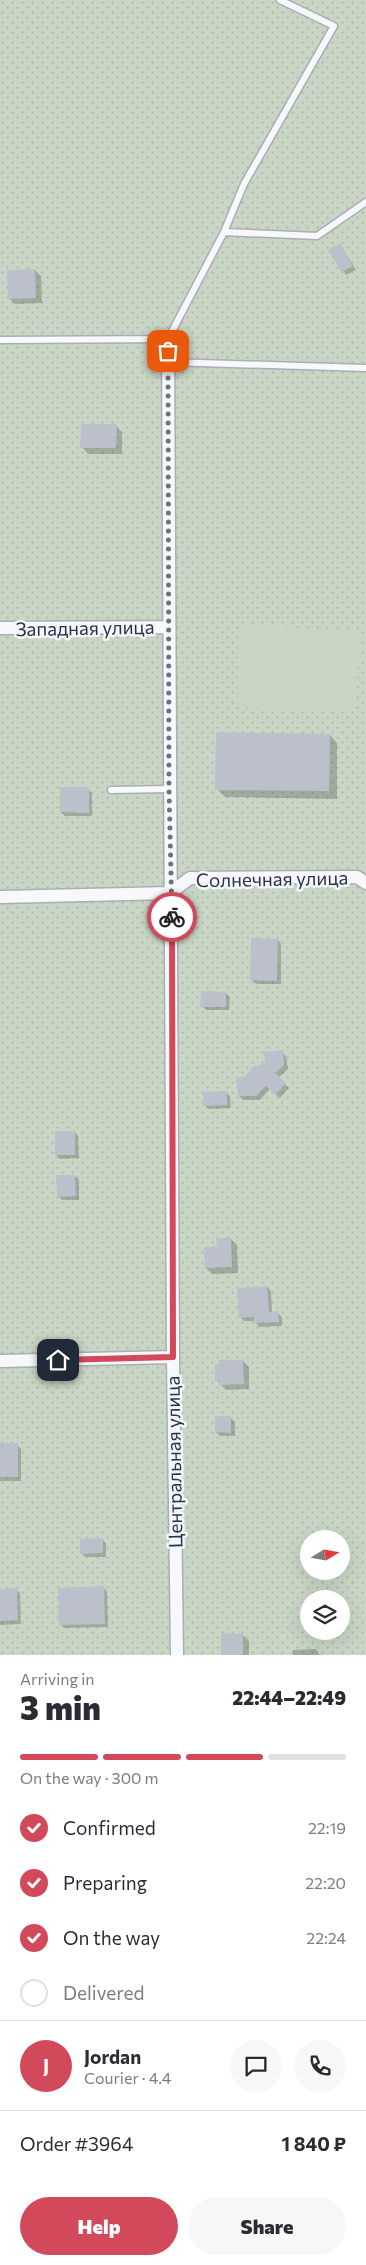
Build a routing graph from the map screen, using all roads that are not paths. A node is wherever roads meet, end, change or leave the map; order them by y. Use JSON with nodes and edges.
{"nodes":[{"id":1,"x":280,"y":0,"type":"edge"},
{"id":2,"x":366,"y":202,"type":"edge"},
{"id":3,"x":224,"y":232,"type":"junction"},
{"id":4,"x":168,"y":339,"type":"junction"},
{"id":5,"x":0,"y":340,"type":"edge"},
{"id":6,"x":168,"y":362,"type":"junction"},
{"id":7,"x":366,"y":368,"type":"edge"},
{"id":8,"x":170,"y":627,"type":"junction"},
{"id":9,"x":0,"y":628,"type":"edge"},
{"id":10,"x":169,"y":789,"type":"junction"},
{"id":11,"x":111,"y":790,"type":"dead end"},
{"id":12,"x":366,"y":883,"type":"edge"},
{"id":13,"x":170,"y":893,"type":"junction"},
{"id":14,"x":0,"y":897,"type":"edge"},
{"id":15,"x":173,"y":1357,"type":"junction"},
{"id":16,"x":0,"y":1361,"type":"edge"},
{"id":17,"x":177,"y":1655,"type":"edge"}],
"edges":[{"from":1,"to":3,"type":"lane"},
{"from":2,"to":3,"type":"lane"},
{"from":3,"to":4,"type":"lane"},
{"from":4,"to":5,"type":"lane"},
{"from":4,"to":6,"type":"street","name":"Центральная улица"},
{"from":6,"to":7,"type":"lane"},
{"from":6,"to":8,"type":"street","name":"Центральная улица"},
{"from":8,"to":9,"type":"street","name":"Западная улица"},
{"from":8,"to":10,"type":"street","name":"Центральная улица"},
{"from":10,"to":11,"type":"lane"},
{"from":10,"to":13,"type":"street","name":"Центральная улица"},
{"from":12,"to":13,"type":"street","name":"Солнечная улица"},
{"from":13,"to":14,"type":"street","name":"Солнечная улица"},
{"from":13,"to":15,"type":"street","name":"Центральная улица"},
{"from":15,"to":16,"type":"street"},
{"from":15,"to":17,"type":"street","name":"Центральная улица"}]}
